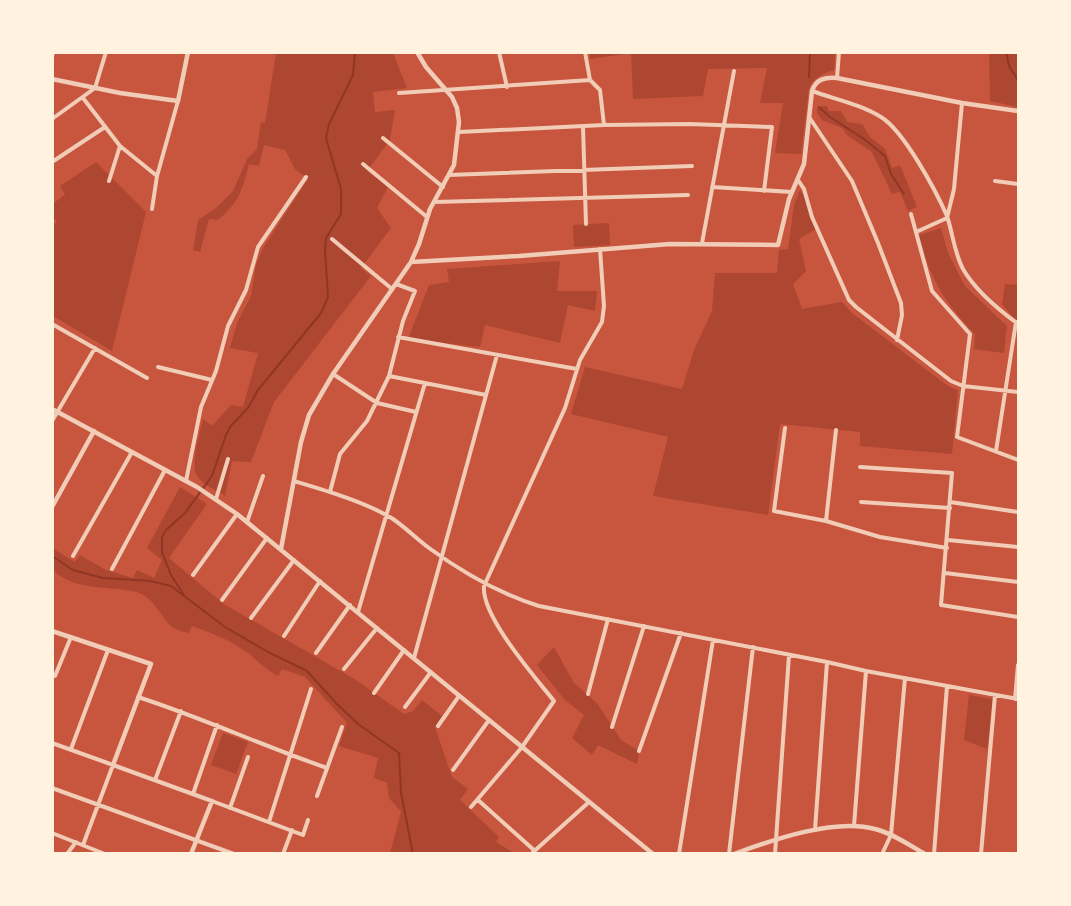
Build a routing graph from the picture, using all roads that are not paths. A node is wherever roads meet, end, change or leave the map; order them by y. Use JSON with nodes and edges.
{"nodes":[{"id":1,"x":53,"y":52,"type":"edge"},
{"id":2,"x":106,"y":52,"type":"edge"},
{"id":3,"x":188,"y":52,"type":"edge"},
{"id":4,"x":417,"y":52,"type":"edge"},
{"id":5,"x":499,"y":52,"type":"edge"},
{"id":6,"x":585,"y":52,"type":"edge"},
{"id":7,"x":839,"y":52,"type":"edge"},
{"id":8,"x":52,"y":57,"type":"edge"},
{"id":9,"x":734,"y":71,"type":"dead end"},
{"id":10,"x":837,"y":78,"type":"junction"},
{"id":11,"x":52,"y":79,"type":"edge"},
{"id":12,"x":590,"y":80,"type":"junction"},
{"id":13,"x":507,"y":87,"type":"junction"},
{"id":14,"x":95,"y":88,"type":"junction"},
{"id":15,"x":448,"y":91,"type":"junction"},
{"id":16,"x":812,"y":91,"type":"junction"},
{"id":17,"x":399,"y":93,"type":"dead end"},
{"id":18,"x":83,"y":98,"type":"junction"},
{"id":19,"x":178,"y":101,"type":"junction"},
{"id":20,"x":962,"y":103,"type":"junction"},
{"id":21,"x":1018,"y":111,"type":"edge"},
{"id":22,"x":809,"y":116,"type":"junction"},
{"id":23,"x":52,"y":119,"type":"edge"},
{"id":24,"x":604,"y":125,"type":"junction"},
{"id":25,"x":724,"y":125,"type":"junction"},
{"id":26,"x":105,"y":127,"type":"junction"},
{"id":27,"x":583,"y":127,"type":"junction"},
{"id":28,"x":459,"y":132,"type":"junction"},
{"id":29,"x":383,"y":138,"type":"dead end"},
{"id":30,"x":120,"y":146,"type":"junction"},
{"id":31,"x":52,"y":162,"type":"edge"},
{"id":32,"x":363,"y":164,"type":"dead end"},
{"id":33,"x":692,"y":166,"type":"dead end"},
{"id":34,"x":584,"y":170,"type":"junction"},
{"id":35,"x":157,"y":176,"type":"junction"},
{"id":36,"x":449,"y":176,"type":"junction"},
{"id":37,"x":306,"y":177,"type":"dead end"},
{"id":38,"x":798,"y":180,"type":"junction"},
{"id":39,"x":109,"y":181,"type":"dead end"},
{"id":40,"x":995,"y":181,"type":"dead end"},
{"id":41,"x":1018,"y":184,"type":"edge"},
{"id":42,"x":443,"y":187,"type":"junction"},
{"id":43,"x":712,"y":187,"type":"junction"},
{"id":44,"x":764,"y":191,"type":"junction"},
{"id":45,"x":792,"y":192,"type":"junction"},
{"id":46,"x":688,"y":195,"type":"dead end"},
{"id":47,"x":585,"y":198,"type":"junction"},
{"id":48,"x":434,"y":202,"type":"junction"},
{"id":49,"x":152,"y":209,"type":"dead end"},
{"id":50,"x":911,"y":214,"type":"dead end"},
{"id":51,"x":427,"y":217,"type":"junction"},
{"id":52,"x":947,"y":218,"type":"junction"},
{"id":53,"x":586,"y":224,"type":"dead end"},
{"id":54,"x":916,"y":232,"type":"junction"},
{"id":55,"x":332,"y":239,"type":"dead end"},
{"id":56,"x":702,"y":243,"type":"junction"},
{"id":57,"x":600,"y":249,"type":"junction"},
{"id":58,"x":411,"y":262,"type":"junction"},
{"id":59,"x":394,"y":286,"type":"junction"},
{"id":60,"x":1017,"y":323,"type":"edge"},
{"id":61,"x":52,"y":324,"type":"edge"},
{"id":62,"x":398,"y":337,"type":"junction"},
{"id":63,"x":897,"y":340,"type":"junction"},
{"id":64,"x":95,"y":348,"type":"junction"},
{"id":65,"x":497,"y":355,"type":"junction"},
{"id":66,"x":158,"y":367,"type":"dead end"},
{"id":67,"x":577,"y":369,"type":"junction"},
{"id":68,"x":333,"y":374,"type":"junction"},
{"id":69,"x":389,"y":376,"type":"junction"},
{"id":70,"x":147,"y":378,"type":"dead end"},
{"id":71,"x":212,"y":380,"type":"junction"},
{"id":72,"x":425,"y":382,"type":"junction"},
{"id":73,"x":963,"y":386,"type":"junction"},
{"id":74,"x":1006,"y":390,"type":"junction"},
{"id":75,"x":1018,"y":392,"type":"edge"},
{"id":76,"x":486,"y":394,"type":"junction"},
{"id":77,"x":376,"y":403,"type":"junction"},
{"id":78,"x":52,"y":409,"type":"edge"},
{"id":79,"x":58,"y":412,"type":"junction"},
{"id":80,"x":416,"y":412,"type":"junction"},
{"id":81,"x":52,"y":421,"type":"edge"},
{"id":82,"x":785,"y":428,"type":"dead end"},
{"id":83,"x":836,"y":430,"type":"dead end"},
{"id":84,"x":94,"y":431,"type":"junction"},
{"id":85,"x":996,"y":451,"type":"junction"},
{"id":86,"x":132,"y":452,"type":"junction"},
{"id":87,"x":228,"y":459,"type":"dead end"},
{"id":88,"x":1018,"y":460,"type":"edge"},
{"id":89,"x":861,"y":467,"type":"dead end"},
{"id":90,"x":165,"y":470,"type":"junction"},
{"id":91,"x":263,"y":476,"type":"dead end"},
{"id":92,"x":186,"y":481,"type":"junction"},
{"id":93,"x":294,"y":481,"type":"junction"},
{"id":94,"x":330,"y":492,"type":"junction"},
{"id":95,"x":216,"y":499,"type":"junction"},
{"id":96,"x":861,"y":502,"type":"dead end"},
{"id":97,"x":950,"y":502,"type":"junction"},
{"id":98,"x":52,"y":507,"type":"edge"},
{"id":99,"x":950,"y":508,"type":"junction"},
{"id":100,"x":1018,"y":512,"type":"edge"},
{"id":101,"x":237,"y":514,"type":"junction"},
{"id":102,"x":385,"y":515,"type":"junction"},
{"id":103,"x":826,"y":521,"type":"junction"},
{"id":104,"x":247,"y":522,"type":"junction"},
{"id":105,"x":267,"y":538,"type":"junction"},
{"id":106,"x":948,"y":540,"type":"junction"},
{"id":107,"x":1018,"y":547,"type":"edge"},
{"id":108,"x":947,"y":548,"type":"junction"},
{"id":109,"x":281,"y":549,"type":"junction"},
{"id":110,"x":73,"y":556,"type":"dead end"},
{"id":111,"x":440,"y":556,"type":"junction"},
{"id":112,"x":294,"y":560,"type":"junction"},
{"id":113,"x":112,"y":569,"type":"dead end"},
{"id":114,"x":945,"y":573,"type":"junction"},
{"id":115,"x":193,"y":575,"type":"dead end"},
{"id":116,"x":320,"y":581,"type":"junction"},
{"id":117,"x":1018,"y":582,"type":"edge"},
{"id":118,"x":484,"y":583,"type":"junction"},
{"id":119,"x":222,"y":600,"type":"dead end"},
{"id":120,"x":350,"y":605,"type":"junction"},
{"id":121,"x":358,"y":612,"type":"junction"},
{"id":122,"x":1018,"y":617,"type":"edge"},
{"id":123,"x":251,"y":618,"type":"dead end"},
{"id":124,"x":608,"y":619,"type":"junction"},
{"id":125,"x":644,"y":626,"type":"junction"},
{"id":126,"x":377,"y":628,"type":"junction"},
{"id":127,"x":52,"y":631,"type":"edge"},
{"id":128,"x":681,"y":633,"type":"junction"},
{"id":129,"x":284,"y":636,"type":"dead end"},
{"id":130,"x":70,"y":637,"type":"junction"},
{"id":131,"x":714,"y":639,"type":"junction"},
{"id":132,"x":753,"y":647,"type":"junction"},
{"id":133,"x":108,"y":650,"type":"junction"},
{"id":134,"x":404,"y":650,"type":"junction"},
{"id":135,"x":316,"y":653,"type":"dead end"},
{"id":136,"x":789,"y":656,"type":"junction"},
{"id":137,"x":414,"y":658,"type":"junction"},
{"id":138,"x":827,"y":662,"type":"junction"},
{"id":139,"x":1018,"y":665,"type":"edge"},
{"id":140,"x":344,"y":669,"type":"dead end"},
{"id":141,"x":866,"y":671,"type":"junction"},
{"id":142,"x":431,"y":672,"type":"junction"},
{"id":143,"x":55,"y":676,"type":"dead end"},
{"id":144,"x":905,"y":678,"type":"junction"},
{"id":145,"x":947,"y":686,"type":"junction"},
{"id":146,"x":311,"y":689,"type":"dead end"},
{"id":147,"x":374,"y":693,"type":"dead end"},
{"id":148,"x":588,"y":694,"type":"dead end"},
{"id":149,"x":996,"y":695,"type":"junction"},
{"id":150,"x":459,"y":696,"type":"junction"},
{"id":151,"x":138,"y":697,"type":"junction"},
{"id":152,"x":1017,"y":699,"type":"edge"},
{"id":153,"x":405,"y":707,"type":"dead end"},
{"id":154,"x":181,"y":711,"type":"junction"},
{"id":155,"x":489,"y":720,"type":"junction"},
{"id":156,"x":218,"y":725,"type":"junction"},
{"id":157,"x":438,"y":726,"type":"dead end"},
{"id":158,"x":612,"y":727,"type":"dead end"},
{"id":159,"x":342,"y":728,"type":"dead end"},
{"id":160,"x":52,"y":743,"type":"edge"},
{"id":161,"x":522,"y":747,"type":"junction"},
{"id":162,"x":71,"y":749,"type":"junction"},
{"id":163,"x":639,"y":751,"type":"dead end"},
{"id":164,"x":290,"y":756,"type":"junction"},
{"id":165,"x":248,"y":757,"type":"dead end"},
{"id":166,"x":112,"y":765,"type":"junction"},
{"id":167,"x":327,"y":768,"type":"junction"},
{"id":168,"x":453,"y":770,"type":"dead end"},
{"id":169,"x":155,"y":780,"type":"junction"},
{"id":170,"x":52,"y":788,"type":"edge"},
{"id":171,"x":193,"y":794,"type":"junction"},
{"id":172,"x":317,"y":796,"type":"dead end"},
{"id":173,"x":478,"y":800,"type":"junction"},
{"id":174,"x":212,"y":801,"type":"junction"},
{"id":175,"x":589,"y":802,"type":"junction"},
{"id":176,"x":98,"y":805,"type":"junction"},
{"id":177,"x":471,"y":807,"type":"dead end"},
{"id":178,"x":231,"y":808,"type":"junction"},
{"id":179,"x":308,"y":820,"type":"dead end"},
{"id":180,"x":269,"y":822,"type":"junction"},
{"id":181,"x":855,"y":826,"type":"junction"},
{"id":182,"x":292,"y":830,"type":"junction"},
{"id":183,"x":815,"y":830,"type":"junction"},
{"id":184,"x":52,"y":833,"type":"edge"},
{"id":185,"x":891,"y":835,"type":"junction"},
{"id":186,"x":776,"y":838,"type":"junction"},
{"id":187,"x":196,"y":841,"type":"junction"},
{"id":188,"x":76,"y":842,"type":"junction"},
{"id":189,"x":83,"y":844,"type":"junction"},
{"id":190,"x":533,"y":852,"type":"edge"},
{"id":191,"x":67,"y":854,"type":"edge"},
{"id":192,"x":105,"y":854,"type":"edge"},
{"id":193,"x":191,"y":854,"type":"edge"},
{"id":194,"x":234,"y":854,"type":"edge"},
{"id":195,"x":283,"y":854,"type":"edge"},
{"id":196,"x":653,"y":854,"type":"edge"},
{"id":197,"x":679,"y":854,"type":"edge"},
{"id":198,"x":729,"y":854,"type":"edge"},
{"id":199,"x":734,"y":854,"type":"edge"},
{"id":200,"x":775,"y":854,"type":"edge"},
{"id":201,"x":882,"y":854,"type":"edge"},
{"id":202,"x":925,"y":854,"type":"edge"},
{"id":203,"x":934,"y":854,"type":"edge"},
{"id":204,"x":981,"y":854,"type":"edge"}],
"edges":[{"from":1,"to":8,"type":"street"},
{"from":2,"to":14,"type":"street"},
{"from":3,"to":19,"type":"street"},
{"from":4,"to":15,"type":"street"},
{"from":5,"to":13,"type":"street"},
{"from":6,"to":12,"type":"street"},
{"from":7,"to":10,"type":"street"},
{"from":9,"to":25,"type":"street"},
{"from":10,"to":16,"type":"street"},
{"from":10,"to":20,"type":"street"},
{"from":11,"to":14,"type":"street"},
{"from":12,"to":13,"type":"street"},
{"from":12,"to":24,"type":"street"},
{"from":13,"to":15,"type":"street"},
{"from":14,"to":18,"type":"street"},
{"from":14,"to":19,"type":"street"},
{"from":15,"to":17,"type":"street"},
{"from":15,"to":28,"type":"street"},
{"from":16,"to":22,"type":"street"},
{"from":16,"to":52,"type":"street"},
{"from":18,"to":23,"type":"street"},
{"from":18,"to":26,"type":"street"},
{"from":19,"to":35,"type":"street"},
{"from":20,"to":21,"type":"street"},
{"from":20,"to":52,"type":"street"},
{"from":22,"to":38,"type":"street"},
{"from":22,"to":63,"type":"street"},
{"from":24,"to":25,"type":"street"},
{"from":24,"to":27,"type":"street"},
{"from":25,"to":43,"type":"street"},
{"from":25,"to":44,"type":"street"},
{"from":26,"to":30,"type":"street"},
{"from":26,"to":31,"type":"street"},
{"from":27,"to":28,"type":"street"},
{"from":27,"to":34,"type":"street"},
{"from":28,"to":36,"type":"street"},
{"from":29,"to":42,"type":"street"},
{"from":30,"to":35,"type":"street"},
{"from":30,"to":39,"type":"street"},
{"from":32,"to":51,"type":"street"},
{"from":33,"to":34,"type":"street"},
{"from":34,"to":36,"type":"street"},
{"from":34,"to":47,"type":"street"},
{"from":35,"to":49,"type":"street"},
{"from":36,"to":42,"type":"street"},
{"from":37,"to":71,"type":"street"},
{"from":38,"to":45,"type":"street"},
{"from":38,"to":63,"type":"street"},
{"from":40,"to":41,"type":"street"},
{"from":42,"to":48,"type":"street"},
{"from":43,"to":44,"type":"street"},
{"from":43,"to":56,"type":"street"},
{"from":44,"to":45,"type":"street"},
{"from":45,"to":56,"type":"street"},
{"from":46,"to":47,"type":"street"},
{"from":47,"to":48,"type":"street"},
{"from":47,"to":53,"type":"street"},
{"from":48,"to":51,"type":"street"},
{"from":50,"to":54,"type":"street"},
{"from":51,"to":58,"type":"street"},
{"from":52,"to":54,"type":"street"},
{"from":52,"to":60,"type":"street"},
{"from":54,"to":73,"type":"street"},
{"from":55,"to":59,"type":"street"},
{"from":56,"to":57,"type":"street"},
{"from":57,"to":58,"type":"street"},
{"from":57,"to":67,"type":"street"},
{"from":58,"to":59,"type":"street"},
{"from":59,"to":62,"type":"street"},
{"from":59,"to":68,"type":"street"},
{"from":60,"to":74,"type":"street"},
{"from":61,"to":64,"type":"street"},
{"from":62,"to":65,"type":"street"},
{"from":62,"to":69,"type":"street"},
{"from":63,"to":73,"type":"street"},
{"from":64,"to":70,"type":"street"},
{"from":64,"to":79,"type":"street"},
{"from":65,"to":67,"type":"street"},
{"from":65,"to":76,"type":"street"},
{"from":66,"to":71,"type":"street"},
{"from":67,"to":118,"type":"street"},
{"from":68,"to":77,"type":"street"},
{"from":68,"to":93,"type":"street"},
{"from":69,"to":72,"type":"street"},
{"from":69,"to":77,"type":"street"},
{"from":71,"to":92,"type":"street"},
{"from":72,"to":76,"type":"street"},
{"from":72,"to":80,"type":"street"},
{"from":73,"to":74,"type":"street"},
{"from":73,"to":85,"type":"street"},
{"from":74,"to":75,"type":"street"},
{"from":74,"to":85,"type":"street"},
{"from":76,"to":111,"type":"street"},
{"from":77,"to":80,"type":"street"},
{"from":77,"to":94,"type":"street"},
{"from":78,"to":79,"type":"street"},
{"from":79,"to":81,"type":"street"},
{"from":79,"to":84,"type":"street"},
{"from":80,"to":102,"type":"street"},
{"from":82,"to":103,"type":"street"},
{"from":83,"to":103,"type":"street"},
{"from":84,"to":86,"type":"street"},
{"from":84,"to":98,"type":"street"},
{"from":85,"to":88,"type":"street"},
{"from":86,"to":90,"type":"street"},
{"from":86,"to":110,"type":"street"},
{"from":87,"to":95,"type":"street"},
{"from":89,"to":97,"type":"street"},
{"from":90,"to":92,"type":"street"},
{"from":90,"to":113,"type":"street"},
{"from":91,"to":104,"type":"street"},
{"from":92,"to":95,"type":"street"},
{"from":93,"to":94,"type":"street"},
{"from":93,"to":109,"type":"street"},
{"from":94,"to":102,"type":"street"},
{"from":95,"to":101,"type":"street"},
{"from":96,"to":99,"type":"street"},
{"from":97,"to":99,"type":"street"},
{"from":97,"to":100,"type":"street"},
{"from":99,"to":106,"type":"street"},
{"from":101,"to":104,"type":"street"},
{"from":101,"to":115,"type":"street"},
{"from":102,"to":111,"type":"street"},
{"from":102,"to":121,"type":"street"},
{"from":103,"to":108,"type":"street"},
{"from":104,"to":105,"type":"street"},
{"from":105,"to":109,"type":"street"},
{"from":105,"to":119,"type":"street"},
{"from":106,"to":107,"type":"street"},
{"from":106,"to":108,"type":"street"},
{"from":108,"to":114,"type":"street"},
{"from":109,"to":112,"type":"street"},
{"from":111,"to":118,"type":"street"},
{"from":111,"to":137,"type":"street"},
{"from":112,"to":116,"type":"street"},
{"from":112,"to":123,"type":"street"},
{"from":114,"to":117,"type":"street"},
{"from":114,"to":122,"type":"street"},
{"from":116,"to":120,"type":"street"},
{"from":116,"to":129,"type":"street"},
{"from":118,"to":124,"type":"street"},
{"from":118,"to":161,"type":"street"},
{"from":120,"to":121,"type":"street"},
{"from":120,"to":135,"type":"street"},
{"from":121,"to":126,"type":"street"},
{"from":124,"to":125,"type":"street"},
{"from":124,"to":148,"type":"street"},
{"from":125,"to":128,"type":"street"},
{"from":125,"to":158,"type":"street"},
{"from":126,"to":134,"type":"street"},
{"from":126,"to":140,"type":"street"},
{"from":127,"to":130,"type":"street"},
{"from":128,"to":131,"type":"street"},
{"from":128,"to":163,"type":"street"},
{"from":130,"to":133,"type":"street"},
{"from":130,"to":143,"type":"street"},
{"from":131,"to":132,"type":"street"},
{"from":131,"to":197,"type":"street"},
{"from":132,"to":136,"type":"street"},
{"from":132,"to":198,"type":"street"},
{"from":133,"to":151,"type":"street"},
{"from":133,"to":162,"type":"street"},
{"from":134,"to":137,"type":"street"},
{"from":134,"to":147,"type":"street"},
{"from":136,"to":138,"type":"street"},
{"from":136,"to":186,"type":"street"},
{"from":137,"to":142,"type":"street"},
{"from":138,"to":141,"type":"street"},
{"from":138,"to":183,"type":"street"},
{"from":139,"to":152,"type":"street"},
{"from":141,"to":144,"type":"street"},
{"from":141,"to":181,"type":"street"},
{"from":142,"to":150,"type":"street"},
{"from":142,"to":153,"type":"street"},
{"from":144,"to":145,"type":"street"},
{"from":144,"to":185,"type":"street"},
{"from":145,"to":149,"type":"street"},
{"from":145,"to":203,"type":"street"},
{"from":146,"to":164,"type":"street"},
{"from":149,"to":152,"type":"street"},
{"from":149,"to":204,"type":"street"},
{"from":150,"to":155,"type":"street"},
{"from":150,"to":157,"type":"street"},
{"from":151,"to":154,"type":"street"},
{"from":151,"to":166,"type":"street"},
{"from":154,"to":156,"type":"street"},
{"from":154,"to":169,"type":"street"},
{"from":155,"to":161,"type":"street"},
{"from":155,"to":168,"type":"street"},
{"from":156,"to":164,"type":"street"},
{"from":156,"to":171,"type":"street"},
{"from":159,"to":167,"type":"street"},
{"from":160,"to":162,"type":"street"},
{"from":161,"to":173,"type":"street"},
{"from":161,"to":175,"type":"street"},
{"from":162,"to":166,"type":"street"},
{"from":164,"to":167,"type":"street"},
{"from":164,"to":180,"type":"street"},
{"from":165,"to":178,"type":"street"},
{"from":166,"to":169,"type":"street"},
{"from":166,"to":176,"type":"street"},
{"from":167,"to":172,"type":"street"},
{"from":169,"to":171,"type":"street"},
{"from":170,"to":176,"type":"street"},
{"from":171,"to":174,"type":"street"},
{"from":173,"to":177,"type":"street"},
{"from":173,"to":190,"type":"street"},
{"from":174,"to":178,"type":"street"},
{"from":174,"to":187,"type":"street"},
{"from":175,"to":190,"type":"street"},
{"from":175,"to":196,"type":"street"},
{"from":176,"to":187,"type":"street"},
{"from":176,"to":189,"type":"street"},
{"from":178,"to":180,"type":"street"},
{"from":179,"to":182,"type":"street"},
{"from":180,"to":182,"type":"street"},
{"from":181,"to":183,"type":"street"},
{"from":181,"to":185,"type":"street"},
{"from":182,"to":195,"type":"street"},
{"from":183,"to":186,"type":"street"},
{"from":184,"to":188,"type":"street"},
{"from":185,"to":201,"type":"street"},
{"from":185,"to":202,"type":"street"},
{"from":186,"to":199,"type":"street"},
{"from":186,"to":200,"type":"street"},
{"from":187,"to":193,"type":"street"},
{"from":187,"to":194,"type":"street"},
{"from":188,"to":189,"type":"street"},
{"from":188,"to":191,"type":"street"},
{"from":189,"to":192,"type":"street"}]}
